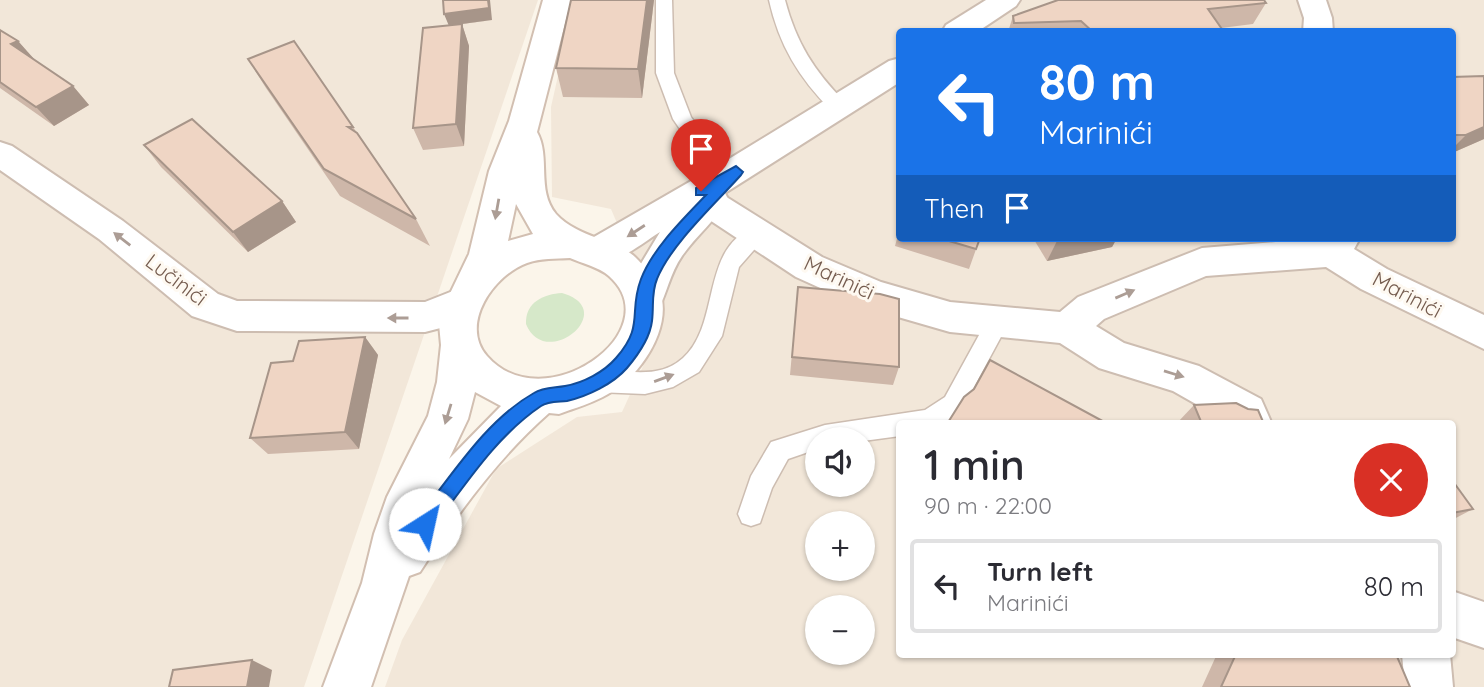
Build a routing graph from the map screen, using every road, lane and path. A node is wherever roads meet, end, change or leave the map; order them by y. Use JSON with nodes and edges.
{"nodes":[{"id":1,"x":557,"y":0,"type":"edge"},
{"id":2,"x":664,"y":0,"type":"edge"},
{"id":3,"x":777,"y":0,"type":"edge"},
{"id":4,"x":1006,"y":0,"type":"edge"},
{"id":5,"x":1312,"y":0,"type":"edge"},
{"id":6,"x":962,"y":28,"type":"edge"},
{"id":7,"x":1318,"y":28,"type":"edge"},
{"id":8,"x":896,"y":70,"type":"edge"},
{"id":9,"x":838,"y":106,"type":"junction"},
{"id":10,"x":525,"y":121,"type":"junction"},
{"id":11,"x":0,"y":154,"type":"edge"},
{"id":12,"x":723,"y":184,"type":"junction"},
{"id":13,"x":758,"y":234,"type":"junction"},
{"id":14,"x":1337,"y":245,"type":"edge"},
{"id":15,"x":586,"y":247,"type":"junction"},
{"id":16,"x":466,"y":296,"type":"junction"},
{"id":17,"x":644,"y":301,"type":"junction"},
{"id":18,"x":998,"y":322,"type":"junction"},
{"id":19,"x":1067,"y":328,"type":"junction"},
{"id":20,"x":1484,"y":333,"type":"edge"},
{"id":21,"x":459,"y":347,"type":"junction"},
{"id":22,"x":597,"y":382,"type":"junction"},
{"id":23,"x":540,"y":397,"type":"junction"},
{"id":24,"x":931,"y":420,"type":"edge"},
{"id":25,"x":1250,"y":420,"type":"edge"},
{"id":26,"x":896,"y":426,"type":"edge"},
{"id":27,"x":751,"y":514,"type":"dead end"},
{"id":28,"x":385,"y":583,"type":"junction"},
{"id":29,"x":1456,"y":615,"type":"edge"},
{"id":30,"x":1484,"y":625,"type":"edge"},
{"id":31,"x":1426,"y":658,"type":"edge"},
{"id":32,"x":347,"y":687,"type":"edge"},
{"id":33,"x":1429,"y":687,"type":"edge"}],
"edges":[{"from":1,"to":10,"type":"street"},
{"from":2,"to":12,"type":"lane"},
{"from":3,"to":9,"type":"lane"},
{"from":4,"to":6,"type":"street"},
{"from":5,"to":7,"type":"street"},
{"from":8,"to":9,"type":"street"},
{"from":9,"to":12,"type":"street"},
{"from":10,"to":15,"type":"street"},
{"from":10,"to":16,"type":"street","one_way":true},
{"from":16,"to":11,"type":"street","name":"Lučinići","one_way":true},
{"from":12,"to":13,"type":"street","name":"Marinići"},
{"from":12,"to":15,"type":"street","one_way":true},
{"from":12,"to":17,"type":"street"},
{"from":13,"to":18,"type":"street","name":"Marinići"},
{"from":22,"to":13,"type":"lane","one_way":true},
{"from":19,"to":14,"type":"street","name":"Marinići","one_way":true},
{"from":14,"to":20,"type":"street","name":"Marinići"},
{"from":15,"to":16,"type":"street"},
{"from":15,"to":17,"type":"street"},
{"from":16,"to":21,"type":"street"},
{"from":17,"to":22,"type":"street"},
{"from":18,"to":19,"type":"street","name":"Marinići"},
{"from":18,"to":24,"type":"lane"},
{"from":19,"to":25,"type":"street","name":"Marinići","one_way":true},
{"from":21,"to":23,"type":"street"},
{"from":21,"to":28,"type":"street","one_way":true},
{"from":22,"to":23,"type":"street"},
{"from":23,"to":28,"type":"street"},
{"from":26,"to":27,"type":"lane"},
{"from":28,"to":32,"type":"street"},
{"from":29,"to":30,"type":"street"},
{"from":31,"to":33,"type":"street"}]}
